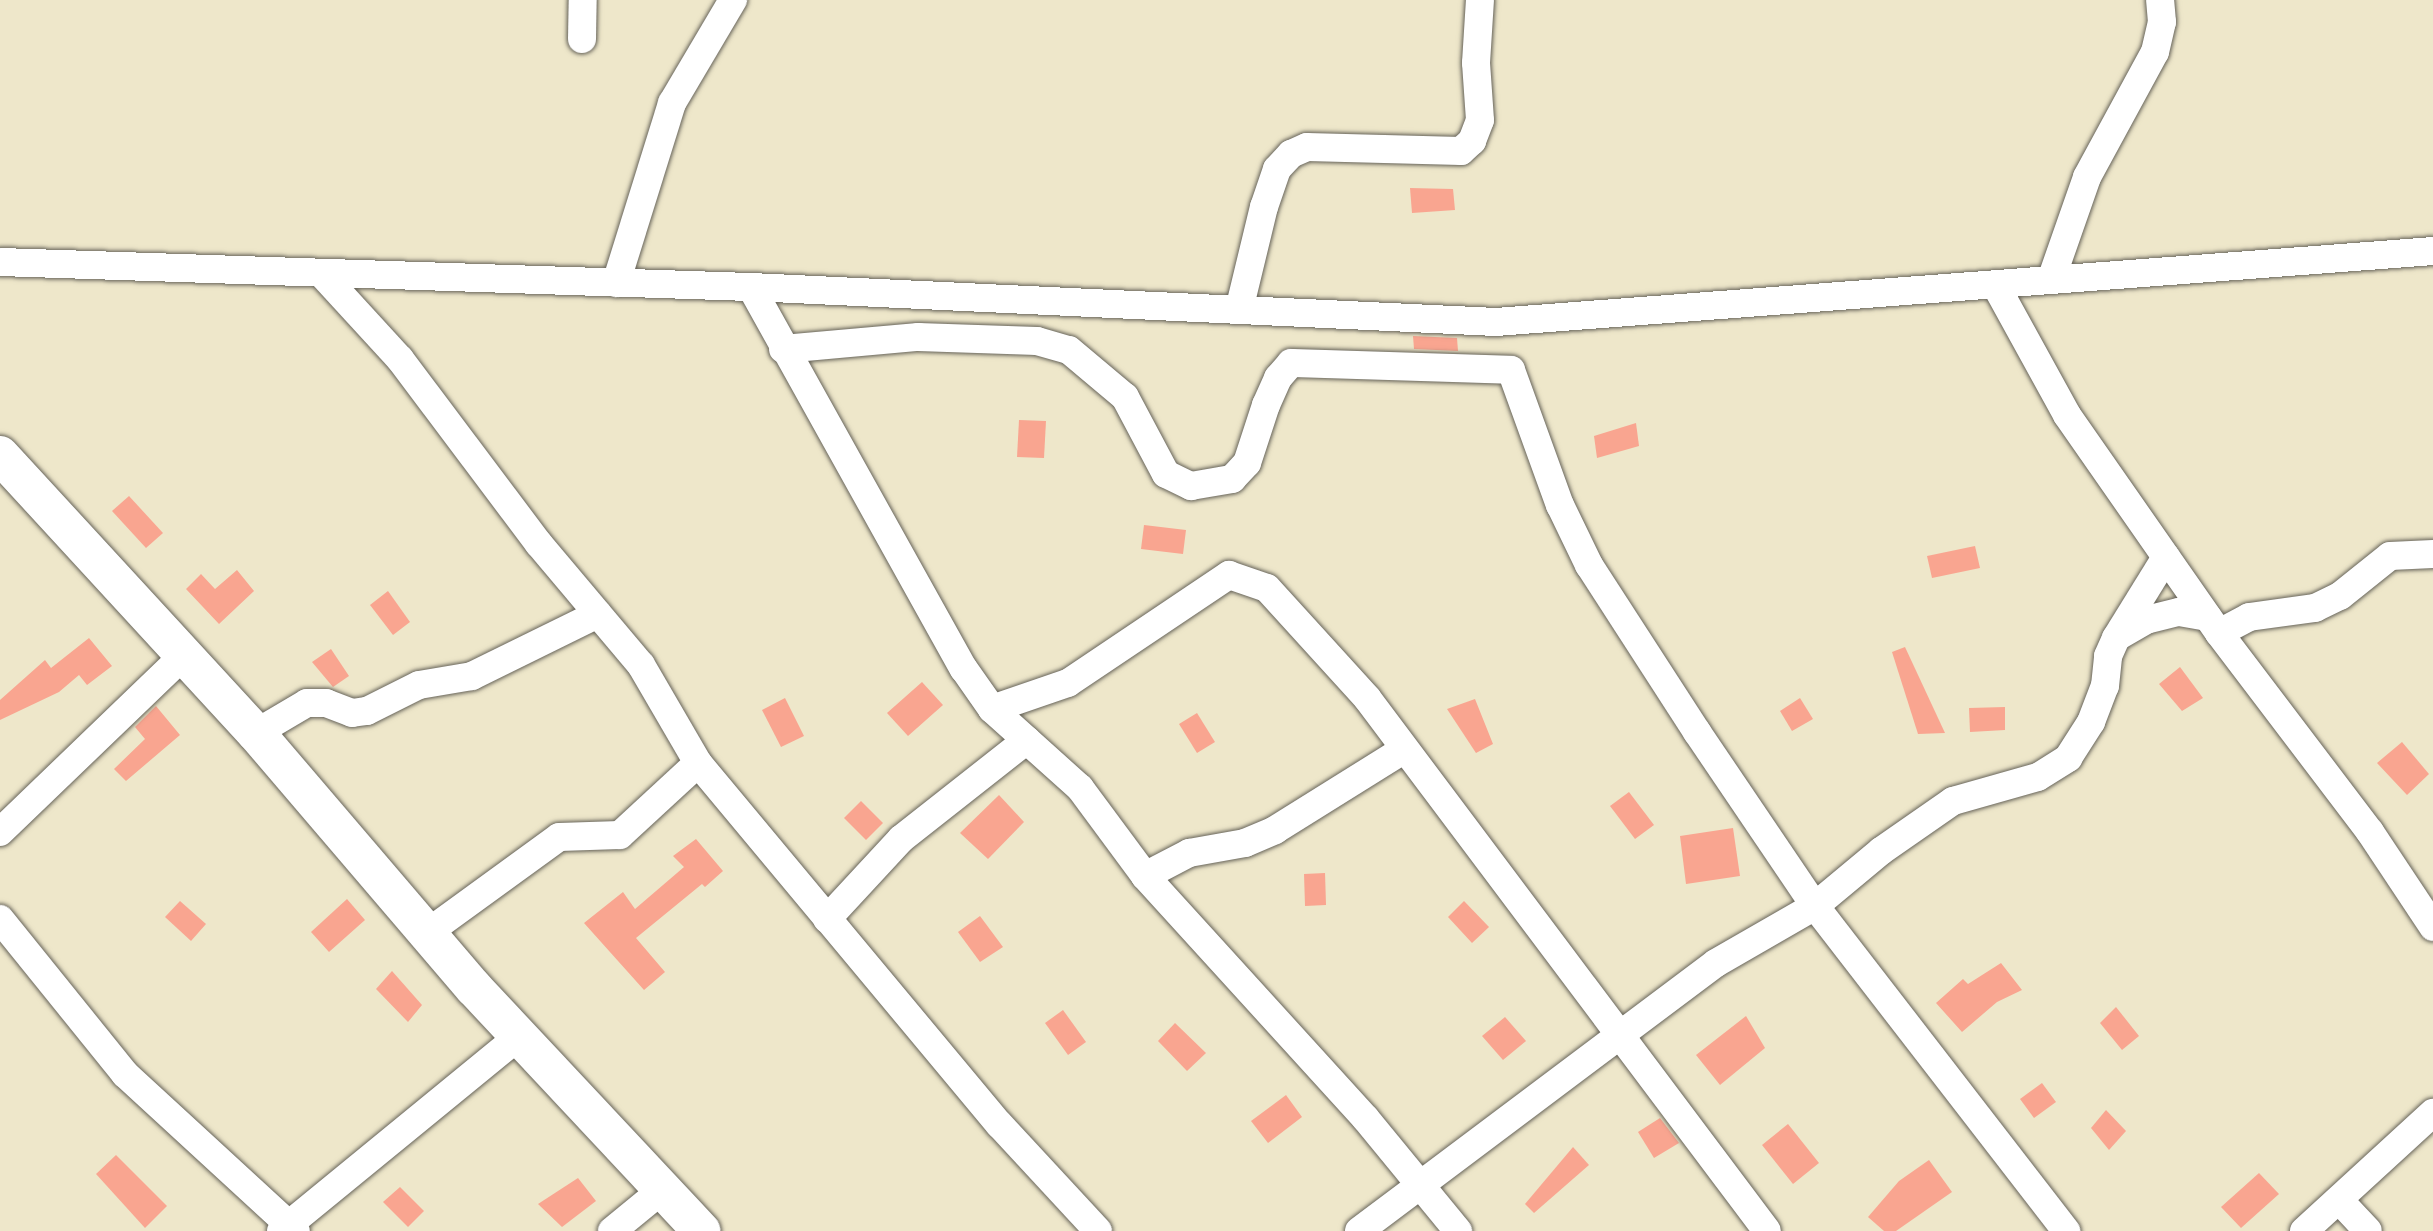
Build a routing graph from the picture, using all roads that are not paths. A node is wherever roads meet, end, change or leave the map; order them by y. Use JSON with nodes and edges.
{"nodes":[{"id":1,"x":583,"y":0,"type":"edge"},
{"id":2,"x":732,"y":0,"type":"edge"},
{"id":3,"x":1480,"y":0,"type":"edge"},
{"id":4,"x":2160,"y":0,"type":"edge"},
{"id":5,"x":582,"y":39,"type":"dead end"},
{"id":6,"x":2433,"y":251,"type":"edge"},
{"id":7,"x":0,"y":262,"type":"edge"},
{"id":8,"x":322,"y":274,"type":"junction"},
{"id":9,"x":2051,"y":280,"type":"junction"},
{"id":10,"x":616,"y":283,"type":"junction"},
{"id":11,"x":1996,"y":284,"type":"junction"},
{"id":12,"x":751,"y":288,"type":"junction"},
{"id":13,"x":1239,"y":310,"type":"junction"},
{"id":14,"x":1496,"y":322,"type":"junction"},
{"id":15,"x":783,"y":349,"type":"junction"},
{"id":16,"x":1511,"y":370,"type":"junction"},
{"id":17,"x":0,"y":455,"type":"edge"},
{"id":18,"x":2433,"y":554,"type":"edge"},
{"id":19,"x":2166,"y":557,"type":"junction"},
{"id":20,"x":598,"y":614,"type":"junction"},
{"id":21,"x":2213,"y":625,"type":"junction"},
{"id":22,"x":2116,"y":638,"type":"junction"},
{"id":23,"x":185,"y":654,"type":"junction"},
{"id":24,"x":992,"y":709,"type":"junction"},
{"id":25,"x":256,"y":733,"type":"junction"},
{"id":26,"x":1026,"y":740,"type":"junction"},
{"id":27,"x":1402,"y":750,"type":"junction"},
{"id":28,"x":698,"y":762,"type":"junction"},
{"id":29,"x":0,"y":832,"type":"edge"},
{"id":30,"x":1145,"y":876,"type":"junction"},
{"id":31,"x":1815,"y":906,"type":"junction"},
{"id":32,"x":0,"y":919,"type":"edge"},
{"id":33,"x":827,"y":919,"type":"junction"},
{"id":34,"x":2433,"y":927,"type":"edge"},
{"id":35,"x":427,"y":933,"type":"junction"},
{"id":36,"x":1622,"y":1035,"type":"junction"},
{"id":37,"x":519,"y":1036,"type":"junction"},
{"id":38,"x":2433,"y":1114,"type":"edge"},
{"id":39,"x":1422,"y":1186,"type":"junction"},
{"id":40,"x":662,"y":1190,"type":"junction"},
{"id":41,"x":2339,"y":1200,"type":"junction"},
{"id":42,"x":289,"y":1229,"type":"edge"},
{"id":43,"x":612,"y":1231,"type":"edge"},
{"id":44,"x":701,"y":1231,"type":"edge"},
{"id":45,"x":1098,"y":1231,"type":"edge"},
{"id":46,"x":1359,"y":1231,"type":"edge"},
{"id":47,"x":1458,"y":1231,"type":"edge"},
{"id":48,"x":1766,"y":1231,"type":"edge"},
{"id":49,"x":2066,"y":1231,"type":"edge"},
{"id":50,"x":2304,"y":1231,"type":"edge"},
{"id":51,"x":2368,"y":1231,"type":"edge"}],
"edges":[{"from":1,"to":5,"type":"street"},
{"from":2,"to":10,"type":"street"},
{"from":3,"to":13,"type":"street"},
{"from":4,"to":9,"type":"street"},
{"from":6,"to":9,"type":"street"},
{"from":7,"to":8,"type":"street"},
{"from":8,"to":10,"type":"street"},
{"from":8,"to":20,"type":"street"},
{"from":9,"to":11,"type":"street"},
{"from":10,"to":12,"type":"street"},
{"from":11,"to":14,"type":"street"},
{"from":11,"to":19,"type":"street"},
{"from":12,"to":13,"type":"street"},
{"from":12,"to":15,"type":"street"},
{"from":13,"to":14,"type":"street"},
{"from":14,"to":16,"type":"street"},
{"from":15,"to":16,"type":"street"},
{"from":15,"to":24,"type":"street"},
{"from":16,"to":31,"type":"street"},
{"from":17,"to":23,"type":"main road"},
{"from":18,"to":21,"type":"street"},
{"from":19,"to":21,"type":"street"},
{"from":19,"to":22,"type":"street"},
{"from":20,"to":25,"type":"street"},
{"from":20,"to":28,"type":"street"},
{"from":21,"to":22,"type":"street"},
{"from":21,"to":34,"type":"street"},
{"from":22,"to":31,"type":"street"},
{"from":23,"to":25,"type":"main road"},
{"from":23,"to":29,"type":"street"},
{"from":24,"to":26,"type":"street"},
{"from":24,"to":27,"type":"street"},
{"from":25,"to":35,"type":"main road"},
{"from":26,"to":30,"type":"street"},
{"from":26,"to":33,"type":"street"},
{"from":27,"to":30,"type":"street"},
{"from":27,"to":36,"type":"street"},
{"from":28,"to":33,"type":"street"},
{"from":28,"to":35,"type":"street"},
{"from":30,"to":39,"type":"street"},
{"from":31,"to":36,"type":"street"},
{"from":31,"to":49,"type":"street"},
{"from":32,"to":42,"type":"street"},
{"from":33,"to":45,"type":"street"},
{"from":35,"to":37,"type":"main road"},
{"from":36,"to":39,"type":"street"},
{"from":36,"to":48,"type":"street"},
{"from":37,"to":40,"type":"main road"},
{"from":37,"to":42,"type":"street"},
{"from":38,"to":41,"type":"street"},
{"from":39,"to":46,"type":"street"},
{"from":39,"to":47,"type":"street"},
{"from":40,"to":43,"type":"street"},
{"from":40,"to":44,"type":"main road"},
{"from":41,"to":50,"type":"street"},
{"from":41,"to":51,"type":"street"}]}
